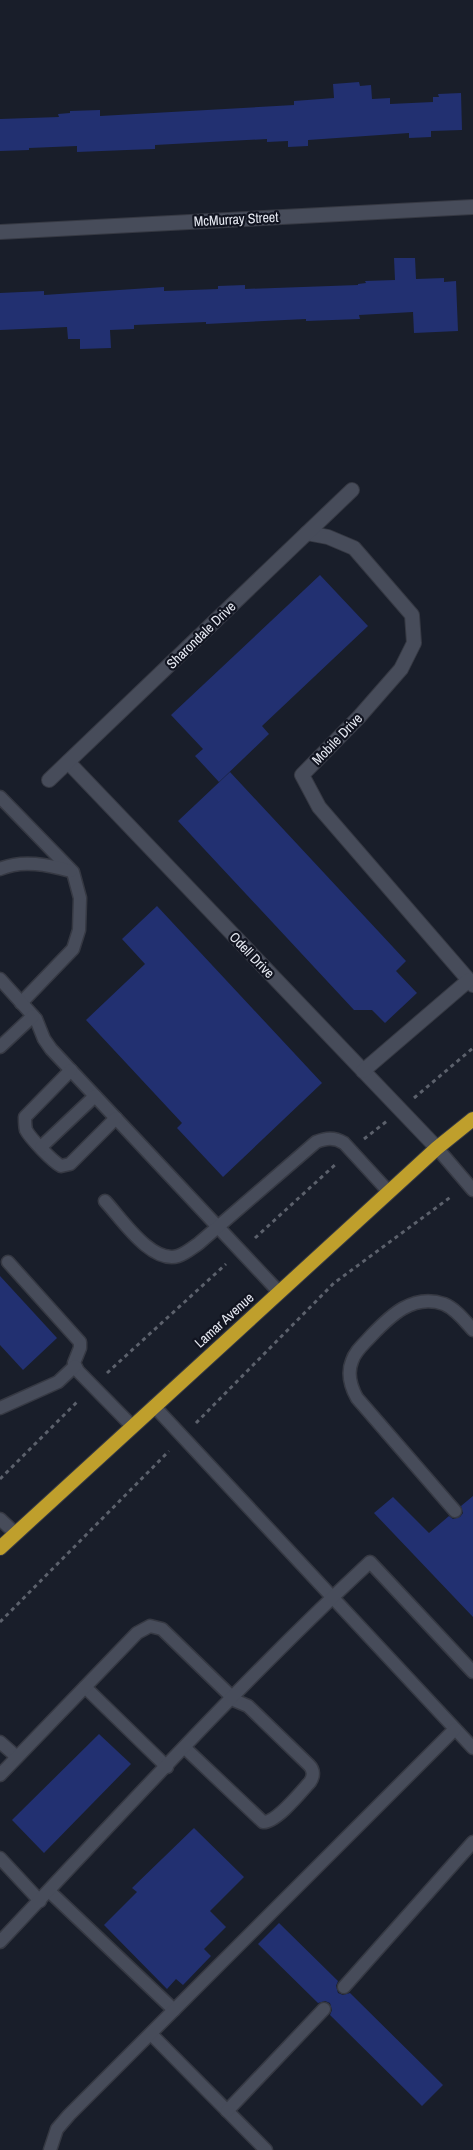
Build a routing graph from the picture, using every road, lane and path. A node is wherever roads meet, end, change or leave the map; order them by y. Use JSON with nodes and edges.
{"nodes":[{"id":1,"x":473,"y":207,"type":"edge"},
{"id":2,"x":0,"y":232,"type":"edge"},
{"id":3,"x":352,"y":490,"type":"dead end"},
{"id":4,"x":307,"y":534,"type":"junction"},
{"id":5,"x":68,"y":762,"type":"junction"},
{"id":6,"x":50,"y":780,"type":"dead end"},
{"id":7,"x":0,"y":797,"type":"edge"},
{"id":8,"x":0,"y":869,"type":"edge"},
{"id":9,"x":73,"y":872,"type":"junction"},
{"id":10,"x":0,"y":979,"type":"edge"},
{"id":11,"x":471,"y":982,"type":"edge"},
{"id":12,"x":21,"y":1002,"type":"junction"},
{"id":13,"x":33,"y":1016,"type":"junction"},
{"id":14,"x":0,"y":1047,"type":"edge"},
{"id":15,"x":71,"y":1070,"type":"junction"},
{"id":16,"x":363,"y":1071,"type":"junction"},
{"id":17,"x":95,"y":1096,"type":"junction"},
{"id":18,"x":116,"y":1118,"type":"junction"},
{"id":19,"x":473,"y":1119,"type":"edge"},
{"id":20,"x":41,"y":1147,"type":"junction"},
{"id":21,"x":437,"y":1148,"type":"junction"},
{"id":22,"x":470,"y":1187,"type":"edge"},
{"id":23,"x":389,"y":1192,"type":"junction"},
{"id":24,"x":105,"y":1201,"type":"dead end"},
{"id":25,"x":217,"y":1227,"type":"junction"},
{"id":26,"x":8,"y":1262,"type":"dead end"},
{"id":27,"x":279,"y":1292,"type":"junction"},
{"id":28,"x":473,"y":1330,"type":"edge"},
{"id":29,"x":75,"y":1366,"type":"junction"},
{"id":30,"x":154,"y":1406,"type":"junction"},
{"id":31,"x":0,"y":1408,"type":"edge"},
{"id":32,"x":132,"y":1426,"type":"junction"},
{"id":33,"x":182,"y":1437,"type":"junction"},
{"id":34,"x":455,"y":1511,"type":"dead end"},
{"id":35,"x":0,"y":1519,"type":"edge"},
{"id":36,"x":15,"y":1533,"type":"junction"},
{"id":37,"x":0,"y":1548,"type":"edge"},
{"id":38,"x":332,"y":1597,"type":"junction"},
{"id":39,"x":0,"y":1622,"type":"edge"},
{"id":40,"x":473,"y":1672,"type":"edge"},
{"id":41,"x":85,"y":1687,"type":"junction"},
{"id":42,"x":233,"y":1698,"type":"junction"},
{"id":43,"x":455,"y":1729,"type":"junction"},
{"id":44,"x":0,"y":1742,"type":"edge"},
{"id":45,"x":185,"y":1748,"type":"junction"},
{"id":46,"x":473,"y":1748,"type":"edge"},
{"id":47,"x":17,"y":1757,"type":"junction"},
{"id":48,"x":167,"y":1767,"type":"junction"},
{"id":49,"x":0,"y":1775,"type":"edge"},
{"id":50,"x":473,"y":1842,"type":"edge"},
{"id":51,"x":0,"y":1858,"type":"edge"},
{"id":52,"x":44,"y":1896,"type":"junction"},
{"id":53,"x":0,"y":1942,"type":"edge"},
{"id":54,"x":344,"y":1987,"type":"dead end"},
{"id":55,"x":174,"y":2010,"type":"junction"},
{"id":56,"x":324,"y":2010,"type":"dead end"},
{"id":57,"x":151,"y":2034,"type":"junction"},
{"id":58,"x":227,"y":2111,"type":"junction"},
{"id":59,"x":50,"y":2150,"type":"edge"},
{"id":60,"x":266,"y":2150,"type":"edge"}],
"edges":[{"from":1,"to":2,"type":"street","name":"McMurray Street"},
{"from":3,"to":4,"type":"street","name":"Sharondale Drive"},
{"from":4,"to":5,"type":"street","name":"Sharondale Drive"},
{"from":4,"to":11,"type":"street","name":"Mobile Drive"},
{"from":5,"to":6,"type":"street","name":"Sharondale Drive"},
{"from":5,"to":16,"type":"street","name":"Odell Drive"},
{"from":7,"to":9,"type":"lane"},
{"from":8,"to":9,"type":"lane"},
{"from":9,"to":12,"type":"lane"},
{"from":10,"to":12,"type":"lane"},
{"from":11,"to":16,"type":"street"},
{"from":12,"to":13,"type":"lane"},
{"from":13,"to":14,"type":"lane"},
{"from":13,"to":15,"type":"lane"},
{"from":15,"to":17,"type":"lane"},
{"from":15,"to":20,"type":"lane"},
{"from":16,"to":21,"type":"street","name":"Odell Drive"},
{"from":17,"to":18,"type":"lane"},
{"from":17,"to":20,"type":"lane"},
{"from":18,"to":20,"type":"lane"},
{"from":18,"to":25,"type":"lane"},
{"from":19,"to":21,"type":"highway","name":"Lamar Avenue"},
{"from":21,"to":22,"type":"lane"},
{"from":21,"to":23,"type":"highway","name":"Lamar Avenue"},
{"from":22,"to":33,"type":"path"},
{"from":23,"to":25,"type":"lane"},
{"from":23,"to":27,"type":"highway","name":"Lamar Avenue"},
{"from":24,"to":25,"type":"lane"},
{"from":25,"to":27,"type":"lane"},
{"from":26,"to":29,"type":"lane"},
{"from":27,"to":30,"type":"highway","name":"Lamar Avenue"},
{"from":28,"to":34,"type":"lane"},
{"from":29,"to":31,"type":"lane"},
{"from":29,"to":32,"type":"lane"},
{"from":30,"to":32,"type":"highway","name":"Lamar Avenue"},
{"from":30,"to":33,"type":"lane"},
{"from":32,"to":36,"type":"highway","name":"Lamar Avenue"},
{"from":33,"to":38,"type":"lane"},
{"from":33,"to":39,"type":"path"},
{"from":35,"to":36,"type":"lane"},
{"from":36,"to":37,"type":"highway","name":"Lamar Avenue"},
{"from":38,"to":40,"type":"lane"},
{"from":38,"to":42,"type":"lane"},
{"from":38,"to":43,"type":"lane"},
{"from":41,"to":42,"type":"lane"},
{"from":41,"to":47,"type":"lane"},
{"from":41,"to":48,"type":"lane"},
{"from":42,"to":45,"type":"lane"},
{"from":42,"to":45,"type":"lane"},
{"from":43,"to":46,"type":"lane"},
{"from":43,"to":55,"type":"lane"},
{"from":44,"to":47,"type":"lane"},
{"from":45,"to":48,"type":"lane"},
{"from":47,"to":49,"type":"lane"},
{"from":48,"to":52,"type":"lane"},
{"from":50,"to":54,"type":"lane"},
{"from":51,"to":52,"type":"lane"},
{"from":52,"to":53,"type":"lane"},
{"from":52,"to":55,"type":"lane"},
{"from":55,"to":57,"type":"lane"},
{"from":56,"to":58,"type":"lane"},
{"from":57,"to":58,"type":"lane"},
{"from":57,"to":59,"type":"lane"},
{"from":58,"to":60,"type":"lane"}]}
